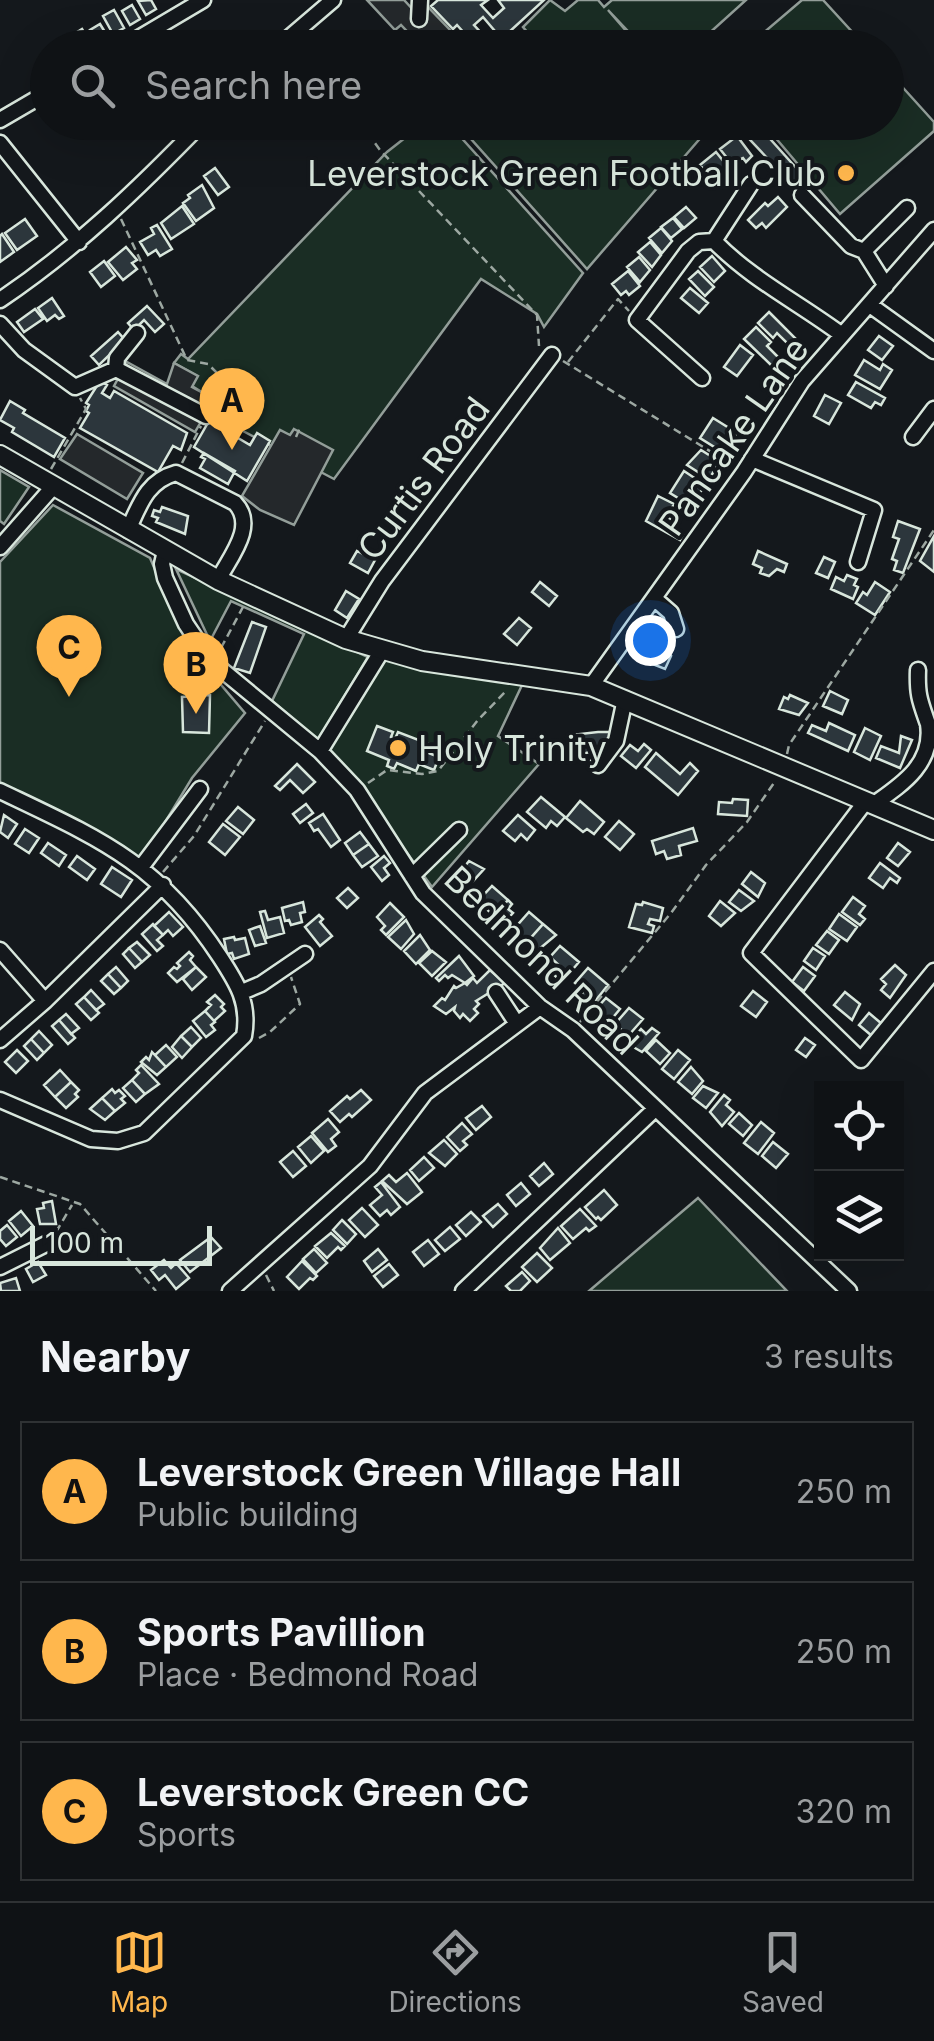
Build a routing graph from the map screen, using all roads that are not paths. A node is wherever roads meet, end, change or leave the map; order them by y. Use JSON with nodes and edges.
{"nodes":[{"id":1,"x":202,"y":0,"type":"edge"},
{"id":2,"x":334,"y":0,"type":"edge"},
{"id":3,"x":420,"y":0,"type":"edge"},
{"id":4,"x":420,"y":19,"type":"dead end"},
{"id":5,"x":152,"y":30,"type":"edge"},
{"id":6,"x":298,"y":30,"type":"edge"},
{"id":7,"x":30,"y":102,"type":"edge"},
{"id":8,"x":0,"y":120,"type":"edge"},
{"id":9,"x":185,"y":140,"type":"edge"},
{"id":10,"x":3,"y":152,"type":"edge"},
{"id":11,"x":751,"y":184,"type":"dead end"},
{"id":12,"x":802,"y":195,"type":"dead end"},
{"id":13,"x":907,"y":208,"type":"dead end"},
{"id":14,"x":934,"y":230,"type":"edge"},
{"id":15,"x":714,"y":241,"type":"junction"},
{"id":16,"x":79,"y":242,"type":"junction"},
{"id":17,"x":864,"y":251,"type":"junction"},
{"id":18,"x":886,"y":286,"type":"junction"},
{"id":19,"x":0,"y":300,"type":"edge"},
{"id":20,"x":870,"y":305,"type":"junction"},
{"id":21,"x":0,"y":324,"type":"edge"},
{"id":22,"x":138,"y":334,"type":"dead end"},
{"id":23,"x":842,"y":335,"type":"junction"},
{"id":24,"x":934,"y":351,"type":"edge"},
{"id":25,"x":552,"y":356,"type":"road end"},
{"id":26,"x":116,"y":368,"type":"junction"},
{"id":27,"x":702,"y":378,"type":"dead end"},
{"id":28,"x":934,"y":409,"type":"edge"},
{"id":29,"x":206,"y":416,"type":"dead end"},
{"id":30,"x":913,"y":437,"type":"dead end"},
{"id":31,"x":0,"y":455,"type":"edge"},
{"id":32,"x":748,"y":465,"type":"junction"},
{"id":33,"x":48,"y":484,"type":"junction"},
{"id":34,"x":128,"y":530,"type":"junction"},
{"id":35,"x":0,"y":548,"type":"edge"},
{"id":36,"x":165,"y":551,"type":"junction"},
{"id":37,"x":858,"y":562,"type":"dead end"},
{"id":38,"x":218,"y":580,"type":"junction"},
{"id":39,"x":655,"y":599,"type":"junction"},
{"id":40,"x":676,"y":629,"type":"dead end"},
{"id":41,"x":346,"y":639,"type":"junction"},
{"id":42,"x":381,"y":652,"type":"junction"},
{"id":43,"x":918,"y":670,"type":"dead end"},
{"id":44,"x":591,"y":686,"type":"junction"},
{"id":45,"x":625,"y":699,"type":"junction"},
{"id":46,"x":931,"y":742,"type":"edge"},
{"id":47,"x":320,"y":751,"type":"junction"},
{"id":48,"x":598,"y":765,"type":"dead end"},
{"id":49,"x":200,"y":788,"type":"dead end"},
{"id":50,"x":0,"y":791,"type":"edge"},
{"id":51,"x":870,"y":802,"type":"junction"},
{"id":52,"x":459,"y":830,"type":"dead end"},
{"id":53,"x":934,"y":830,"type":"edge"},
{"id":54,"x":142,"y":866,"type":"junction"},
{"id":55,"x":412,"y":876,"type":"junction"},
{"id":56,"x":160,"y":882,"type":"junction"},
{"id":57,"x":0,"y":950,"type":"edge"},
{"id":58,"x":305,"y":954,"type":"dead end"},
{"id":59,"x":934,"y":971,"type":"edge"},
{"id":60,"x":242,"y":992,"type":"junction"},
{"id":61,"x":496,"y":992,"type":"dead end"},
{"id":62,"x":45,"y":1001,"type":"junction"},
{"id":63,"x":540,"y":1006,"type":"junction"},
{"id":64,"x":517,"y":1024,"type":"junction"},
{"id":65,"x":0,"y":1040,"type":"edge"},
{"id":66,"x":0,"y":1100,"type":"edge"},
{"id":67,"x":655,"y":1109,"type":"junction"},
{"id":68,"x":50,"y":1242,"type":"road end"},
{"id":69,"x":0,"y":1266,"type":"edge"},
{"id":70,"x":230,"y":1291,"type":"edge"},
{"id":71,"x":463,"y":1291,"type":"edge"},
{"id":72,"x":850,"y":1291,"type":"edge"}],
"edges":[{"from":1,"to":5,"type":"street"},
{"from":2,"to":6,"type":"street"},
{"from":3,"to":4,"type":"street"},
{"from":7,"to":8,"type":"street"},
{"from":9,"to":16,"type":"street"},
{"from":10,"to":16,"type":"street"},
{"from":11,"to":15,"type":"street"},
{"from":12,"to":17,"type":"street"},
{"from":13,"to":17,"type":"street"},
{"from":14,"to":18,"type":"street","name":"Pancake Lane"},
{"from":15,"to":23,"type":"street"},
{"from":15,"to":27,"type":"street"},
{"from":16,"to":19,"type":"street"},
{"from":17,"to":18,"type":"street"},
{"from":18,"to":20,"type":"street","name":"Pancake Lane"},
{"from":20,"to":23,"type":"street","name":"Pancake Lane"},
{"from":20,"to":24,"type":"street"},
{"from":21,"to":26,"type":"street"},
{"from":22,"to":26,"type":"street"},
{"from":23,"to":32,"type":"street","name":"Pancake Lane"},
{"from":25,"to":41,"type":"street","name":"Curtis Road"},
{"from":26,"to":29,"type":"street"},
{"from":28,"to":30,"type":"street"},
{"from":31,"to":33,"type":"main road"},
{"from":32,"to":37,"type":"street"},
{"from":32,"to":39,"type":"street","name":"Pancake Lane"},
{"from":33,"to":34,"type":"main road"},
{"from":33,"to":35,"type":"street"},
{"from":34,"to":36,"type":"main road"},
{"from":34,"to":38,"type":"street"},
{"from":36,"to":38,"type":"main road"},
{"from":36,"to":47,"type":"street","name":"Bedmond Road"},
{"from":38,"to":41,"type":"main road"},
{"from":39,"to":40,"type":"street"},
{"from":39,"to":44,"type":"street","name":"Pancake Lane"},
{"from":41,"to":42,"type":"main road"},
{"from":42,"to":44,"type":"main road"},
{"from":42,"to":47,"type":"street"},
{"from":43,"to":46,"type":"street"},
{"from":44,"to":45,"type":"main road"},
{"from":45,"to":48,"type":"street"},
{"from":45,"to":51,"type":"main road"},
{"from":46,"to":51,"type":"street"},
{"from":47,"to":55,"type":"street","name":"Bedmond Road"},
{"from":49,"to":54,"type":"street"},
{"from":50,"to":54,"type":"street"},
{"from":51,"to":53,"type":"main road"},
{"from":51,"to":59,"type":"street"},
{"from":52,"to":55,"type":"street"},
{"from":54,"to":56,"type":"street"},
{"from":55,"to":63,"type":"street","name":"Bedmond Road"},
{"from":56,"to":60,"type":"street"},
{"from":56,"to":62,"type":"street"},
{"from":57,"to":62,"type":"street"},
{"from":58,"to":60,"type":"street"},
{"from":60,"to":66,"type":"street"},
{"from":61,"to":64,"type":"street"},
{"from":62,"to":65,"type":"street"},
{"from":63,"to":64,"type":"street"},
{"from":63,"to":67,"type":"street","name":"Bedmond Road"},
{"from":64,"to":70,"type":"street"},
{"from":67,"to":71,"type":"street"},
{"from":67,"to":72,"type":"street","name":"Bedmond Road"},
{"from":68,"to":69,"type":"street"}]}
